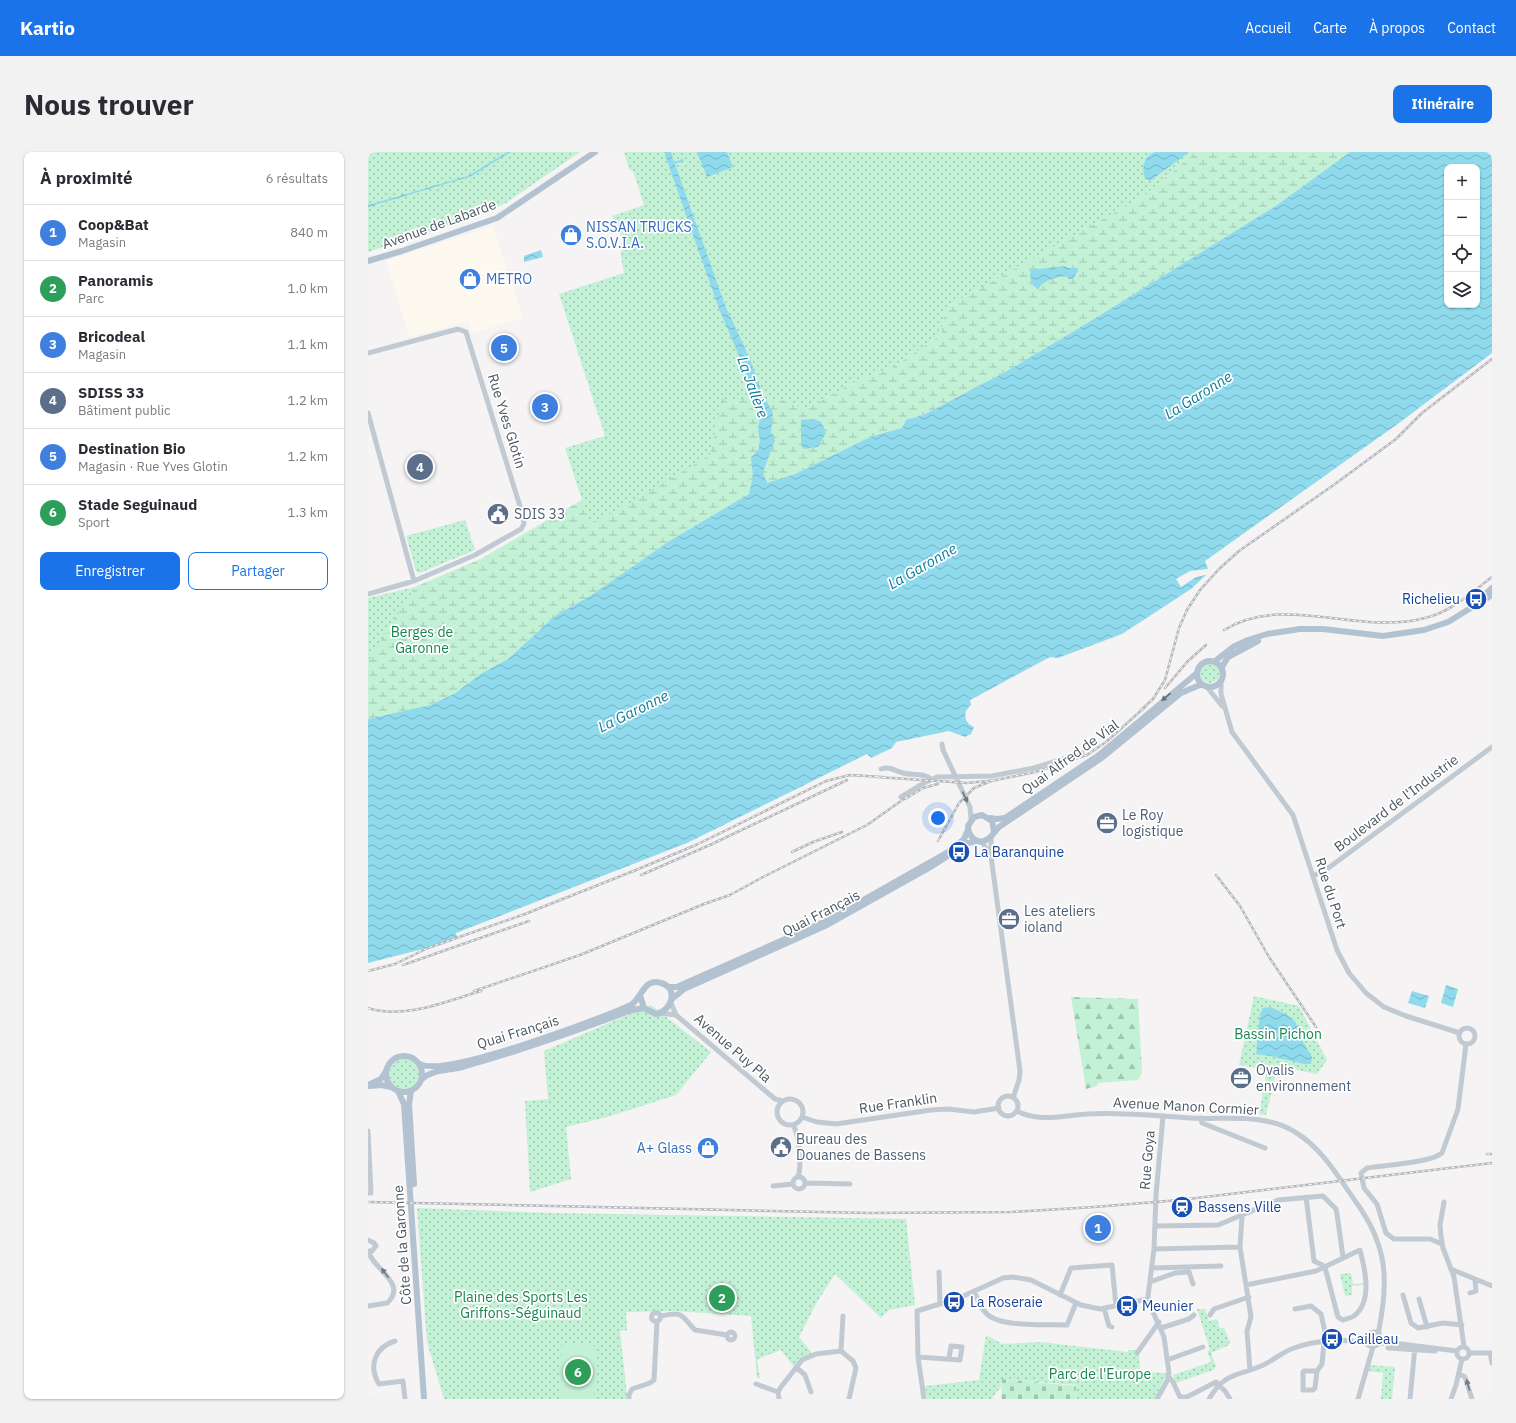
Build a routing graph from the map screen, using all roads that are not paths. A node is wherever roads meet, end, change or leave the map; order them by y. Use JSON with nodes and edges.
{"nodes":[{"id":1,"x":595,"y":152,"type":"edge"},
{"id":2,"x":368,"y":261,"type":"edge"},
{"id":3,"x":368,"y":353,"type":"edge"},
{"id":4,"x":368,"y":413,"type":"edge"},
{"id":5,"x":414,"y":581,"type":"junction"},
{"id":6,"x":1492,"y":588,"type":"edge"},
{"id":7,"x":368,"y":594,"type":"edge"},
{"id":8,"x":1492,"y":594,"type":"edge"},
{"id":9,"x":1471,"y":607,"type":"junction"},
{"id":10,"x":1280,"y":633,"type":"junction"},
{"id":11,"x":1215,"y":661,"type":"junction"},
{"id":12,"x":1222,"y":667,"type":"junction"},
{"id":13,"x":1197,"y":673,"type":"junction"},
{"id":14,"x":1221,"y":681,"type":"junction"},
{"id":15,"x":1204,"y":685,"type":"junction"},
{"id":16,"x":1224,"y":710,"type":"junction"},
{"id":17,"x":942,"y":744,"type":"dead end"},
{"id":18,"x":1492,"y":747,"type":"edge"},
{"id":19,"x":1082,"y":753,"type":"dead end"},
{"id":20,"x":881,"y":769,"type":"dead end"},
{"id":21,"x":955,"y":776,"type":"junction"},
{"id":22,"x":931,"y":779,"type":"junction"},
{"id":23,"x":901,"y":797,"type":"dead end"},
{"id":24,"x":990,"y":818,"type":"junction"},
{"id":25,"x":971,"y":819,"type":"junction"},
{"id":26,"x":968,"y":830,"type":"junction"},
{"id":27,"x":993,"y":835,"type":"junction"},
{"id":28,"x":980,"y":841,"type":"junction"},
{"id":29,"x":991,"y":856,"type":"junction"},
{"id":30,"x":1313,"y":876,"type":"junction"},
{"id":31,"x":668,"y":987,"type":"junction"},
{"id":32,"x":640,"y":995,"type":"junction"},
{"id":33,"x":671,"y":1001,"type":"junction"},
{"id":34,"x":644,"y":1008,"type":"junction"},
{"id":35,"x":660,"y":1013,"type":"junction"},
{"id":36,"x":676,"y":1015,"type":"junction"},
{"id":37,"x":1460,"y":1033,"type":"junction"},
{"id":38,"x":1466,"y":1044,"type":"junction"},
{"id":39,"x":420,"y":1064,"type":"junction"},
{"id":40,"x":386,"y":1071,"type":"junction"},
{"id":41,"x":422,"y":1079,"type":"junction"},
{"id":42,"x":370,"y":1086,"type":"edge"},
{"id":43,"x":391,"y":1087,"type":"junction"},
{"id":44,"x":368,"y":1091,"type":"edge"},
{"id":45,"x":398,"y":1091,"type":"junction"},
{"id":46,"x":411,"y":1091,"type":"junction"},
{"id":47,"x":1013,"y":1098,"type":"junction"},
{"id":48,"x":775,"y":1099,"type":"junction"},
{"id":49,"x":783,"y":1101,"type":"junction"},
{"id":50,"x":999,"y":1108,"type":"junction"},
{"id":51,"x":778,"y":1109,"type":"junction"},
{"id":52,"x":1017,"y":1111,"type":"junction"},
{"id":53,"x":1163,"y":1116,"type":"junction"},
{"id":54,"x":802,"y":1117,"type":"junction"},
{"id":55,"x":1201,"y":1118,"type":"junction"},
{"id":56,"x":1219,"y":1118,"type":"junction"},
{"id":57,"x":793,"y":1124,"type":"junction"},
{"id":58,"x":1216,"y":1128,"type":"junction"},
{"id":59,"x":368,"y":1131,"type":"edge"},
{"id":60,"x":1265,"y":1148,"type":"dead end"},
{"id":61,"x":798,"y":1177,"type":"junction"},
{"id":62,"x":805,"y":1183,"type":"junction"},
{"id":63,"x":793,"y":1184,"type":"junction"},
{"id":64,"x":850,"y":1184,"type":"dead end"},
{"id":65,"x":773,"y":1186,"type":"dead end"},
{"id":66,"x":368,"y":1193,"type":"edge"},
{"id":67,"x":1306,"y":1197,"type":"junction"},
{"id":68,"x":1444,"y":1202,"type":"dead end"},
{"id":69,"x":1242,"y":1216,"type":"junction"},
{"id":70,"x":1156,"y":1226,"type":"junction"},
{"id":71,"x":368,"y":1240,"type":"edge"},
{"id":72,"x":1442,"y":1244,"type":"junction"},
{"id":73,"x":1240,"y":1247,"type":"junction"},
{"id":74,"x":1154,"y":1249,"type":"junction"},
{"id":75,"x":368,"y":1251,"type":"edge"},
{"id":76,"x":1343,"y":1257,"type":"junction"},
{"id":77,"x":1221,"y":1266,"type":"dead end"},
{"id":78,"x":1324,"y":1266,"type":"junction"},
{"id":79,"x":1152,"y":1268,"type":"junction"},
{"id":80,"x":1453,"y":1270,"type":"junction"},
{"id":81,"x":939,"y":1272,"type":"dead end"},
{"id":82,"x":1455,"y":1279,"type":"junction"},
{"id":83,"x":1472,"y":1279,"type":"junction"},
{"id":84,"x":1150,"y":1282,"type":"junction"},
{"id":85,"x":1194,"y":1284,"type":"dead end"},
{"id":86,"x":1246,"y":1285,"type":"junction"},
{"id":87,"x":1492,"y":1286,"type":"edge"},
{"id":88,"x":974,"y":1291,"type":"junction"},
{"id":89,"x":1470,"y":1293,"type":"dead end"},
{"id":90,"x":1060,"y":1295,"type":"junction"},
{"id":91,"x":1403,"y":1295,"type":"dead end"},
{"id":92,"x":1249,"y":1297,"type":"junction"},
{"id":93,"x":1148,"y":1299,"type":"junction"},
{"id":94,"x":1419,"y":1299,"type":"dead end"},
{"id":95,"x":1076,"y":1303,"type":"junction"},
{"id":96,"x":940,"y":1304,"type":"junction"},
{"id":97,"x":368,"y":1306,"type":"edge"},
{"id":98,"x":1116,"y":1306,"type":"junction"},
{"id":99,"x":1104,"y":1308,"type":"junction"},
{"id":100,"x":1294,"y":1309,"type":"dead end"},
{"id":101,"x":1194,"y":1315,"type":"dead end"},
{"id":102,"x":1210,"y":1315,"type":"dead end"},
{"id":103,"x":660,"y":1316,"type":"junction"},
{"id":104,"x":843,"y":1316,"type":"dead end"},
{"id":105,"x":656,"y":1322,"type":"junction"},
{"id":106,"x":1158,"y":1322,"type":"junction"},
{"id":107,"x":1462,"y":1325,"type":"junction"},
{"id":108,"x":1112,"y":1327,"type":"dead end"},
{"id":109,"x":1427,"y":1327,"type":"junction"},
{"id":110,"x":1161,"y":1328,"type":"junction"},
{"id":111,"x":1377,"y":1333,"type":"junction"},
{"id":112,"x":727,"y":1335,"type":"dead end"},
{"id":113,"x":1366,"y":1337,"type":"junction"},
{"id":114,"x":395,"y":1341,"type":"dead end"},
{"id":115,"x":1349,"y":1341,"type":"junction"},
{"id":116,"x":1325,"y":1342,"type":"junction"},
{"id":117,"x":1401,"y":1344,"type":"junction"},
{"id":118,"x":1370,"y":1346,"type":"junction"},
{"id":119,"x":1385,"y":1346,"type":"junction"},
{"id":120,"x":1464,"y":1346,"type":"junction"},
{"id":121,"x":1204,"y":1347,"type":"dead end"},
{"id":122,"x":1415,"y":1348,"type":"junction"},
{"id":123,"x":1457,"y":1351,"type":"junction"},
{"id":124,"x":841,"y":1352,"type":"junction"},
{"id":125,"x":1137,"y":1353,"type":"dead end"},
{"id":126,"x":1469,"y":1353,"type":"junction"},
{"id":127,"x":1491,"y":1353,"type":"edge"},
{"id":128,"x":918,"y":1357,"type":"junction"},
{"id":129,"x":949,"y":1359,"type":"dead end"},
{"id":130,"x":1462,"y":1359,"type":"junction"},
{"id":131,"x":1168,"y":1360,"type":"junction"},
{"id":132,"x":1492,"y":1363,"type":"edge"},
{"id":133,"x":797,"y":1368,"type":"junction"},
{"id":134,"x":1250,"y":1370,"type":"junction"},
{"id":135,"x":1317,"y":1371,"type":"junction"},
{"id":136,"x":1459,"y":1374,"type":"junction"},
{"id":137,"x":1169,"y":1378,"type":"junction"},
{"id":138,"x":756,"y":1384,"type":"dead end"},
{"id":139,"x":1218,"y":1384,"type":"junction"},
{"id":140,"x":778,"y":1392,"type":"junction"},
{"id":141,"x":812,"y":1392,"type":"dead end"},
{"id":142,"x":405,"y":1399,"type":"edge"},
{"id":143,"x":424,"y":1399,"type":"edge"},
{"id":144,"x":427,"y":1399,"type":"edge"},
{"id":145,"x":629,"y":1399,"type":"edge"},
{"id":146,"x":779,"y":1399,"type":"edge"},
{"id":147,"x":849,"y":1399,"type":"edge"},
{"id":148,"x":924,"y":1399,"type":"edge"},
{"id":149,"x":1157,"y":1399,"type":"edge"},
{"id":150,"x":1208,"y":1399,"type":"edge"},
{"id":151,"x":1230,"y":1399,"type":"edge"},
{"id":152,"x":1358,"y":1399,"type":"edge"},
{"id":153,"x":1410,"y":1399,"type":"edge"},
{"id":154,"x":1451,"y":1399,"type":"edge"},
{"id":155,"x":1472,"y":1399,"type":"edge"}],
"edges":[{"from":1,"to":2,"type":"main road","name":"Avenue de Labarde"},
{"from":3,"to":5,"type":"street","name":"Rue Yves Glotin"},
{"from":4,"to":5,"type":"street"},
{"from":5,"to":7,"type":"street"},
{"from":6,"to":9,"type":"main road"},
{"from":8,"to":9,"type":"main road"},
{"from":9,"to":10,"type":"main road"},
{"from":10,"to":11,"type":"main road"},
{"from":10,"to":12,"type":"main road"},
{"from":11,"to":12,"type":"main road"},
{"from":11,"to":13,"type":"main road"},
{"from":12,"to":14,"type":"main road"},
{"from":13,"to":15,"type":"main road"},
{"from":13,"to":24,"type":"main road","name":"Quai Alfred de Vial","one_way":true},
{"from":14,"to":15,"type":"main road"},
{"from":14,"to":16,"type":"street","name":"Rue du Port"},
{"from":15,"to":16,"type":"street","name":"Rue du Port"},
{"from":15,"to":27,"type":"main road","name":"Quai Alfred de Vial"},
{"from":16,"to":30,"type":"street","name":"Rue du Port"},
{"from":17,"to":21,"type":"street"},
{"from":18,"to":30,"type":"street","name":"Boulevard de l'Industrie"},
{"from":19,"to":21,"type":"street"},
{"from":20,"to":22,"type":"street"},
{"from":21,"to":22,"type":"street"},
{"from":21,"to":25,"type":"street","one_way":true},
{"from":22,"to":23,"type":"street"},
{"from":24,"to":25,"type":"main road"},
{"from":24,"to":27,"type":"main road"},
{"from":25,"to":26,"type":"main road"},
{"from":26,"to":28,"type":"main road"},
{"from":26,"to":31,"type":"main road","name":"Quai Français"},
{"from":27,"to":28,"type":"main road"},
{"from":27,"to":29,"type":"street"},
{"from":28,"to":29,"type":"street"},
{"from":28,"to":33,"type":"main road","name":"Quai Français"},
{"from":29,"to":47,"type":"street"},
{"from":30,"to":37,"type":"street","name":"Rue du Port"},
{"from":31,"to":32,"type":"main road"},
{"from":31,"to":33,"type":"main road"},
{"from":32,"to":34,"type":"main road"},
{"from":32,"to":39,"type":"main road","name":"Quai Français"},
{"from":33,"to":35,"type":"main road"},
{"from":33,"to":36,"type":"street","name":"Avenue Puy Pla"},
{"from":34,"to":35,"type":"main road"},
{"from":34,"to":41,"type":"main road","name":"Quai Français"},
{"from":35,"to":36,"type":"street","name":"Avenue Puy Pla"},
{"from":36,"to":48,"type":"street","name":"Avenue Puy Pla"},
{"from":37,"to":38,"type":"street"},
{"from":37,"to":38,"type":"street"},
{"from":38,"to":72,"type":"street"},
{"from":39,"to":40,"type":"main road"},
{"from":39,"to":41,"type":"main road"},
{"from":40,"to":42,"type":"main road"},
{"from":40,"to":43,"type":"main road"},
{"from":41,"to":46,"type":"main road"},
{"from":42,"to":43,"type":"main road"},
{"from":42,"to":44,"type":"street"},
{"from":43,"to":45,"type":"main road"},
{"from":45,"to":46,"type":"main road"},
{"from":45,"to":143,"type":"main road","name":"Côte de la Garonne"},
{"from":46,"to":144,"type":"main road","name":"Côte de la Garonne"},
{"from":47,"to":50,"type":"street"},
{"from":47,"to":52,"type":"street"},
{"from":48,"to":49,"type":"street","name":"Avenue Puy Pla"},
{"from":48,"to":51,"type":"street","name":"Avenue Puy Pla"},
{"from":49,"to":51,"type":"street"},
{"from":49,"to":54,"type":"street"},
{"from":50,"to":52,"type":"street"},
{"from":50,"to":54,"type":"street","name":"Rue Franklin"},
{"from":51,"to":57,"type":"street"},
{"from":52,"to":53,"type":"street","name":"Avenue Manon Cormier"},
{"from":53,"to":55,"type":"street","name":"Avenue Manon Cormier"},
{"from":53,"to":70,"type":"street","name":"Rue Goya"},
{"from":54,"to":57,"type":"street"},
{"from":55,"to":56,"type":"street","name":"Avenue Manon Cormier"},
{"from":55,"to":58,"type":"street"},
{"from":56,"to":58,"type":"street"},
{"from":56,"to":111,"type":"street","name":"Avenue Manon Cormier"},
{"from":57,"to":61,"type":"street"},
{"from":58,"to":60,"type":"street"},
{"from":59,"to":66,"type":"street"},
{"from":61,"to":62,"type":"street"},
{"from":61,"to":63,"type":"street"},
{"from":62,"to":63,"type":"street"},
{"from":62,"to":64,"type":"street"},
{"from":63,"to":65,"type":"street"},
{"from":67,"to":69,"type":"street"},
{"from":67,"to":76,"type":"street"},
{"from":67,"to":78,"type":"street"},
{"from":68,"to":72,"type":"street"},
{"from":69,"to":70,"type":"street"},
{"from":69,"to":73,"type":"street"},
{"from":70,"to":74,"type":"street","name":"Rue Goya"},
{"from":71,"to":75,"type":"street"},
{"from":72,"to":80,"type":"street"},
{"from":73,"to":74,"type":"street"},
{"from":73,"to":86,"type":"street"},
{"from":74,"to":79,"type":"street","name":"Rue Goya"},
{"from":97,"to":75,"type":"street","one_way":true},
{"from":76,"to":78,"type":"street"},
{"from":76,"to":78,"type":"street"},
{"from":77,"to":79,"type":"street"},
{"from":78,"to":86,"type":"street"},
{"from":79,"to":84,"type":"street","name":"Rue Goya"},
{"from":80,"to":82,"type":"street"},
{"from":80,"to":83,"type":"street"},
{"from":81,"to":96,"type":"street"},
{"from":82,"to":83,"type":"street"},
{"from":82,"to":107,"type":"street"},
{"from":83,"to":87,"type":"street"},
{"from":83,"to":89,"type":"street"},
{"from":84,"to":85,"type":"street"},
{"from":84,"to":93,"type":"street","name":"Rue Goya"},
{"from":86,"to":92,"type":"street"},
{"from":88,"to":90,"type":"street"},
{"from":88,"to":95,"type":"street"},
{"from":88,"to":96,"type":"street"},
{"from":90,"to":95,"type":"street"},
{"from":90,"to":98,"type":"street"},
{"from":91,"to":109,"type":"street"},
{"from":92,"to":102,"type":"street"},
{"from":92,"to":134,"type":"street"},
{"from":93,"to":98,"type":"street"},
{"from":93,"to":106,"type":"street"},
{"from":94,"to":109,"type":"street"},
{"from":95,"to":99,"type":"street"},
{"from":96,"to":128,"type":"street"},
{"from":98,"to":99,"type":"street"},
{"from":99,"to":108,"type":"street"},
{"from":100,"to":116,"type":"street"},
{"from":101,"to":110,"type":"street"},
{"from":103,"to":105,"type":"street"},
{"from":103,"to":105,"type":"street"},
{"from":103,"to":112,"type":"street"},
{"from":104,"to":124,"type":"street"},
{"from":105,"to":145,"type":"street"},
{"from":106,"to":110,"type":"street"},
{"from":106,"to":125,"type":"street"},
{"from":107,"to":109,"type":"street"},
{"from":107,"to":120,"type":"street"},
{"from":110,"to":131,"type":"street"},
{"from":111,"to":113,"type":"street"},
{"from":111,"to":117,"type":"street"},
{"from":111,"to":119,"type":"street"},
{"from":113,"to":115,"type":"street"},
{"from":113,"to":118,"type":"street"},
{"from":114,"to":142,"type":"street"},
{"from":115,"to":116,"type":"street"},
{"from":115,"to":118,"type":"street"},
{"from":116,"to":134,"type":"street"},
{"from":116,"to":135,"type":"street"},
{"from":117,"to":119,"type":"street"},
{"from":117,"to":122,"type":"street"},
{"from":118,"to":119,"type":"street"},
{"from":118,"to":152,"type":"street"},
{"from":119,"to":122,"type":"street"},
{"from":120,"to":123,"type":"street"},
{"from":120,"to":126,"type":"street"},
{"from":121,"to":131,"type":"street"},
{"from":122,"to":123,"type":"street"},
{"from":122,"to":153,"type":"street"},
{"from":123,"to":130,"type":"street"},
{"from":124,"to":133,"type":"street"},
{"from":124,"to":147,"type":"street"},
{"from":126,"to":127,"type":"street"},
{"from":126,"to":130,"type":"street"},
{"from":127,"to":132,"type":"street"},
{"from":128,"to":129,"type":"street"},
{"from":128,"to":148,"type":"street"},
{"from":130,"to":136,"type":"street"},
{"from":131,"to":137,"type":"street"},
{"from":133,"to":140,"type":"street"},
{"from":133,"to":141,"type":"street"},
{"from":134,"to":139,"type":"street"},
{"from":135,"to":135,"type":"street"},
{"from":136,"to":154,"type":"street"},
{"from":155,"to":136,"type":"street","one_way":true},
{"from":137,"to":139,"type":"street"},
{"from":137,"to":149,"type":"street"},
{"from":138,"to":140,"type":"street"},
{"from":139,"to":150,"type":"street"},
{"from":139,"to":151,"type":"street"},
{"from":140,"to":146,"type":"street"}]}
